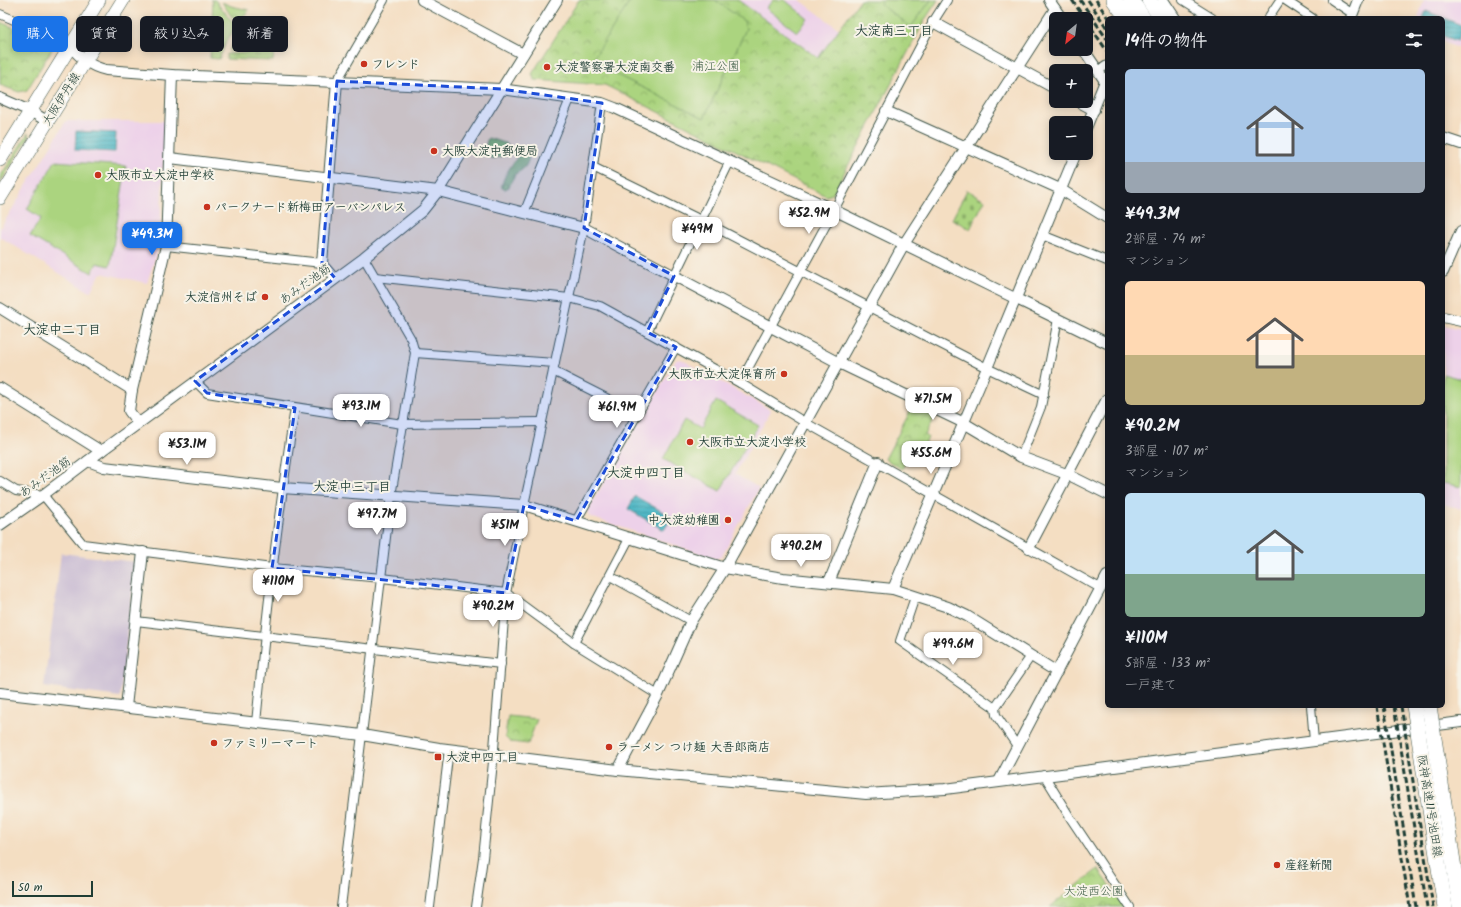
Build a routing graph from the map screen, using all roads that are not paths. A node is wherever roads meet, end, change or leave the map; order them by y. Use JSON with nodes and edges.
{"nodes":[{"id":1,"x":99,"y":0,"type":"edge"},
{"id":2,"x":123,"y":0,"type":"edge"},
{"id":3,"x":384,"y":0,"type":"edge"},
{"id":4,"x":422,"y":0,"type":"edge"},
{"id":5,"x":557,"y":0,"type":"edge"},
{"id":6,"x":947,"y":0,"type":"edge"},
{"id":7,"x":1048,"y":0,"type":"edge"},
{"id":8,"x":1114,"y":0,"type":"edge"},
{"id":9,"x":1131,"y":0,"type":"edge"},
{"id":10,"x":1148,"y":0,"type":"edge"},
{"id":11,"x":1162,"y":0,"type":"edge"},
{"id":12,"x":1280,"y":0,"type":"edge"},
{"id":13,"x":1285,"y":0,"type":"edge"},
{"id":14,"x":1332,"y":0,"type":"edge"},
{"id":15,"x":1358,"y":0,"type":"edge"},
{"id":16,"x":1189,"y":1,"type":"edge"},
{"id":17,"x":1054,"y":9,"type":"junction"},
{"id":18,"x":1056,"y":12,"type":"edge"},
{"id":19,"x":0,"y":14,"type":"edge"},
{"id":20,"x":1126,"y":16,"type":"edge"},
{"id":21,"x":1142,"y":16,"type":"edge"},
{"id":22,"x":1168,"y":16,"type":"edge"},
{"id":23,"x":1170,"y":16,"type":"edge"},
{"id":24,"x":1209,"y":16,"type":"edge"},
{"id":25,"x":1269,"y":16,"type":"edge"},
{"id":26,"x":1309,"y":16,"type":"edge"},
{"id":27,"x":1352,"y":16,"type":"edge"},
{"id":28,"x":933,"y":22,"type":"junction"},
{"id":29,"x":70,"y":46,"type":"junction"},
{"id":30,"x":523,"y":54,"type":"junction"},
{"id":31,"x":1088,"y":56,"type":"edge"},
{"id":32,"x":84,"y":62,"type":"junction"},
{"id":33,"x":1105,"y":66,"type":"edge"},
{"id":34,"x":1016,"y":68,"type":"junction"},
{"id":35,"x":1098,"y":71,"type":"junction"},
{"id":36,"x":172,"y":75,"type":"junction"},
{"id":37,"x":337,"y":81,"type":"junction"},
{"id":38,"x":1105,"y":82,"type":"edge"},
{"id":39,"x":1049,"y":85,"type":"edge"},
{"id":40,"x":1105,"y":85,"type":"edge"},
{"id":41,"x":501,"y":89,"type":"junction"},
{"id":42,"x":0,"y":98,"type":"edge"},
{"id":43,"x":570,"y":99,"type":"junction"},
{"id":44,"x":602,"y":103,"type":"junction"},
{"id":45,"x":1090,"y":108,"type":"edge"},
{"id":46,"x":1094,"y":110,"type":"junction"},
{"id":47,"x":30,"y":111,"type":"junction"},
{"id":48,"x":886,"y":111,"type":"junction"},
{"id":49,"x":1091,"y":116,"type":"edge"},
{"id":50,"x":47,"y":121,"type":"junction"},
{"id":51,"x":1445,"y":139,"type":"edge"},
{"id":52,"x":1461,"y":144,"type":"edge"},
{"id":53,"x":966,"y":146,"type":"junction"},
{"id":54,"x":170,"y":158,"type":"junction"},
{"id":55,"x":0,"y":160,"type":"edge"},
{"id":56,"x":1073,"y":160,"type":"edge"},
{"id":57,"x":730,"y":161,"type":"junction"},
{"id":58,"x":593,"y":167,"type":"junction"},
{"id":59,"x":329,"y":177,"type":"junction"},
{"id":60,"x":1060,"y":189,"type":"junction"},
{"id":61,"x":438,"y":191,"type":"junction"},
{"id":62,"x":0,"y":198,"type":"edge"},
{"id":63,"x":834,"y":210,"type":"junction"},
{"id":64,"x":524,"y":213,"type":"junction"},
{"id":65,"x":1105,"y":217,"type":"edge"},
{"id":66,"x":701,"y":220,"type":"junction"},
{"id":67,"x":584,"y":228,"type":"junction"},
{"id":68,"x":1461,"y":231,"type":"edge"},
{"id":69,"x":1042,"y":235,"type":"junction"},
{"id":70,"x":904,"y":244,"type":"junction"},
{"id":71,"x":166,"y":246,"type":"junction"},
{"id":72,"x":364,"y":258,"type":"junction"},
{"id":73,"x":1105,"y":260,"type":"edge"},
{"id":74,"x":322,"y":264,"type":"junction"},
{"id":75,"x":1445,"y":267,"type":"edge"},
{"id":76,"x":801,"y":270,"type":"junction"},
{"id":77,"x":674,"y":276,"type":"junction"},
{"id":78,"x":375,"y":277,"type":"junction"},
{"id":79,"x":335,"y":278,"type":"junction"},
{"id":80,"x":569,"y":298,"type":"junction"},
{"id":81,"x":1016,"y":299,"type":"junction"},
{"id":82,"x":870,"y":306,"type":"junction"},
{"id":83,"x":0,"y":308,"type":"edge"},
{"id":84,"x":1445,"y":317,"type":"edge"},
{"id":85,"x":1058,"y":319,"type":"junction"},
{"id":86,"x":1461,"y":321,"type":"edge"},
{"id":87,"x":770,"y":327,"type":"junction"},
{"id":88,"x":647,"y":332,"type":"junction"},
{"id":89,"x":1105,"y":342,"type":"edge"},
{"id":90,"x":676,"y":348,"type":"junction"},
{"id":91,"x":415,"y":353,"type":"junction"},
{"id":92,"x":839,"y":363,"type":"junction"},
{"id":93,"x":554,"y":367,"type":"junction"},
{"id":94,"x":987,"y":368,"type":"junction"},
{"id":95,"x":196,"y":381,"type":"junction"},
{"id":96,"x":740,"y":383,"type":"junction"},
{"id":97,"x":0,"y":388,"type":"edge"},
{"id":98,"x":132,"y":390,"type":"junction"},
{"id":99,"x":1044,"y":395,"type":"junction"},
{"id":100,"x":1105,"y":403,"type":"edge"},
{"id":101,"x":295,"y":408,"type":"junction"},
{"id":102,"x":638,"y":414,"type":"junction"},
{"id":103,"x":542,"y":422,"type":"junction"},
{"id":104,"x":806,"y":422,"type":"junction"},
{"id":105,"x":138,"y":423,"type":"junction"},
{"id":106,"x":964,"y":423,"type":"junction"},
{"id":107,"x":402,"y":424,"type":"junction"},
{"id":108,"x":101,"y":450,"type":"junction"},
{"id":109,"x":1021,"y":457,"type":"junction"},
{"id":110,"x":88,"y":461,"type":"junction"},
{"id":111,"x":878,"y":462,"type":"junction"},
{"id":112,"x":1069,"y":475,"type":"junction"},
{"id":113,"x":0,"y":481,"type":"edge"},
{"id":114,"x":282,"y":488,"type":"junction"},
{"id":115,"x":1105,"y":493,"type":"edge"},
{"id":116,"x":935,"y":494,"type":"junction"},
{"id":117,"x":43,"y":495,"type":"junction"},
{"id":118,"x":391,"y":496,"type":"junction"},
{"id":119,"x":524,"y":505,"type":"junction"},
{"id":120,"x":576,"y":521,"type":"junction"},
{"id":121,"x":0,"y":525,"type":"edge"},
{"id":122,"x":630,"y":538,"type":"junction"},
{"id":123,"x":1029,"y":548,"type":"junction"},
{"id":124,"x":143,"y":552,"type":"junction"},
{"id":125,"x":272,"y":568,"type":"junction"},
{"id":126,"x":725,"y":568,"type":"junction"},
{"id":127,"x":610,"y":576,"type":"junction"},
{"id":128,"x":382,"y":578,"type":"junction"},
{"id":129,"x":1105,"y":579,"type":"edge"},
{"id":130,"x":829,"y":582,"type":"junction"},
{"id":131,"x":1100,"y":588,"type":"junction"},
{"id":132,"x":893,"y":590,"type":"junction"},
{"id":133,"x":506,"y":594,"type":"junction"},
{"id":134,"x":915,"y":597,"type":"junction"},
{"id":135,"x":136,"y":621,"type":"junction"},
{"id":136,"x":690,"y":621,"type":"junction"},
{"id":137,"x":264,"y":636,"type":"junction"},
{"id":138,"x":574,"y":643,"type":"junction"},
{"id":139,"x":372,"y":650,"type":"junction"},
{"id":140,"x":1031,"y":656,"type":"junction"},
{"id":141,"x":501,"y":664,"type":"junction"},
{"id":142,"x":1057,"y":672,"type":"junction"},
{"id":143,"x":0,"y":693,"type":"edge"},
{"id":144,"x":658,"y":695,"type":"junction"},
{"id":145,"x":126,"y":707,"type":"junction"},
{"id":146,"x":996,"y":708,"type":"junction"},
{"id":147,"x":1311,"y":708,"type":"edge"},
{"id":148,"x":1414,"y":708,"type":"edge"},
{"id":149,"x":1428,"y":708,"type":"edge"},
{"id":150,"x":1461,"y":722,"type":"edge"},
{"id":151,"x":256,"y":723,"type":"junction"},
{"id":152,"x":362,"y":735,"type":"junction"},
{"id":153,"x":1314,"y":741,"type":"junction"},
{"id":154,"x":1017,"y":746,"type":"junction"},
{"id":155,"x":449,"y":749,"type":"junction"},
{"id":156,"x":494,"y":754,"type":"junction"},
{"id":157,"x":618,"y":770,"type":"junction"},
{"id":158,"x":1044,"y":775,"type":"junction"},
{"id":159,"x":999,"y":781,"type":"junction"},
{"id":160,"x":341,"y":907,"type":"edge"},
{"id":161,"x":430,"y":907,"type":"edge"},
{"id":162,"x":476,"y":907,"type":"edge"},
{"id":163,"x":1130,"y":907,"type":"edge"},
{"id":164,"x":1445,"y":907,"type":"edge"},
{"id":165,"x":1460,"y":907,"type":"edge"}],
"edges":[{"from":1,"to":29,"type":"main road","name":"大阪伊丹線"},
{"from":2,"to":32,"type":"main road","name":"大阪伊丹線"},
{"from":3,"to":37,"type":"street"},
{"from":4,"to":30,"type":"street"},
{"from":5,"to":30,"type":"street","name":"あみだ池筋"},
{"from":6,"to":28,"type":"street"},
{"from":7,"to":17,"type":"street"},
{"from":8,"to":20,"type":"highway"},
{"from":9,"to":21,"type":"highway"},
{"from":10,"to":22,"type":"highway"},
{"from":11,"to":23,"type":"street"},
{"from":12,"to":25,"type":"street"},
{"from":13,"to":26,"type":"street"},
{"from":14,"to":27,"type":"street"},
{"from":15,"to":27,"type":"street"},
{"from":16,"to":24,"type":"street"},
{"from":17,"to":18,"type":"street"},
{"from":17,"to":34,"type":"street"},
{"from":19,"to":29,"type":"street"},
{"from":28,"to":34,"type":"street"},
{"from":28,"to":48,"type":"street"},
{"from":29,"to":32,"type":"street"},
{"from":29,"to":47,"type":"main road","name":"大阪伊丹線"},
{"from":30,"to":41,"type":"street","name":"あみだ池筋"},
{"from":31,"to":35,"type":"street"},
{"from":32,"to":36,"type":"street"},
{"from":32,"to":50,"type":"main road","name":"大阪伊丹線"},
{"from":33,"to":35,"type":"street"},
{"from":34,"to":39,"type":"street"},
{"from":34,"to":53,"type":"street"},
{"from":35,"to":38,"type":"street"},
{"from":36,"to":37,"type":"street"},
{"from":36,"to":54,"type":"street"},
{"from":37,"to":41,"type":"street"},
{"from":37,"to":59,"type":"street"},
{"from":40,"to":46,"type":"street"},
{"from":41,"to":43,"type":"street"},
{"from":41,"to":61,"type":"street","name":"あみだ池筋"},
{"from":42,"to":47,"type":"street"},
{"from":43,"to":44,"type":"street"},
{"from":43,"to":64,"type":"street"},
{"from":44,"to":57,"type":"street"},
{"from":44,"to":58,"type":"street"},
{"from":45,"to":46,"type":"street"},
{"from":46,"to":49,"type":"street"},
{"from":47,"to":50,"type":"street"},
{"from":47,"to":55,"type":"main road","name":"大阪伊丹線"},
{"from":48,"to":53,"type":"street"},
{"from":48,"to":63,"type":"street"},
{"from":50,"to":62,"type":"main road","name":"大阪伊丹線"},
{"from":51,"to":52,"type":"street"},
{"from":53,"to":60,"type":"street"},
{"from":53,"to":70,"type":"street"},
{"from":54,"to":59,"type":"street"},
{"from":54,"to":71,"type":"street"},
{"from":56,"to":60,"type":"street"},
{"from":57,"to":63,"type":"street"},
{"from":57,"to":66,"type":"street"},
{"from":58,"to":66,"type":"street"},
{"from":58,"to":67,"type":"street"},
{"from":59,"to":61,"type":"street"},
{"from":59,"to":74,"type":"street"},
{"from":60,"to":65,"type":"street"},
{"from":60,"to":69,"type":"street"},
{"from":61,"to":64,"type":"street"},
{"from":61,"to":72,"type":"street","name":"あみだ池筋"},
{"from":63,"to":70,"type":"street"},
{"from":63,"to":76,"type":"street"},
{"from":64,"to":67,"type":"street"},
{"from":66,"to":76,"type":"street"},
{"from":66,"to":77,"type":"street"},
{"from":67,"to":77,"type":"street"},
{"from":67,"to":80,"type":"street"},
{"from":68,"to":75,"type":"street"},
{"from":69,"to":73,"type":"street"},
{"from":69,"to":81,"type":"street"},
{"from":70,"to":81,"type":"street"},
{"from":70,"to":82,"type":"street"},
{"from":71,"to":74,"type":"street"},
{"from":71,"to":98,"type":"street"},
{"from":72,"to":78,"type":"street"},
{"from":72,"to":79,"type":"street","name":"あみだ池筋"},
{"from":74,"to":79,"type":"street"},
{"from":76,"to":82,"type":"street"},
{"from":76,"to":87,"type":"street"},
{"from":77,"to":87,"type":"street"},
{"from":77,"to":88,"type":"street"},
{"from":78,"to":80,"type":"street"},
{"from":78,"to":91,"type":"street"},
{"from":79,"to":95,"type":"street","name":"あみだ池筋"},
{"from":80,"to":88,"type":"street"},
{"from":80,"to":93,"type":"street"},
{"from":81,"to":85,"type":"street"},
{"from":81,"to":94,"type":"street"},
{"from":82,"to":92,"type":"street"},
{"from":82,"to":94,"type":"street"},
{"from":83,"to":98,"type":"street"},
{"from":84,"to":86,"type":"street"},
{"from":85,"to":89,"type":"street"},
{"from":85,"to":99,"type":"street"},
{"from":87,"to":92,"type":"street"},
{"from":87,"to":96,"type":"street"},
{"from":88,"to":90,"type":"street"},
{"from":90,"to":96,"type":"street"},
{"from":90,"to":102,"type":"street"},
{"from":91,"to":93,"type":"street"},
{"from":91,"to":107,"type":"street"},
{"from":92,"to":104,"type":"street"},
{"from":92,"to":106,"type":"street"},
{"from":93,"to":102,"type":"street"},
{"from":93,"to":103,"type":"street"},
{"from":94,"to":99,"type":"street"},
{"from":94,"to":106,"type":"street"},
{"from":95,"to":101,"type":"street"},
{"from":95,"to":105,"type":"street","name":"あみだ池筋"},
{"from":96,"to":104,"type":"street"},
{"from":97,"to":108,"type":"street"},
{"from":98,"to":105,"type":"street"},
{"from":99,"to":109,"type":"street"},
{"from":100,"to":112,"type":"street"},
{"from":101,"to":107,"type":"street"},
{"from":101,"to":114,"type":"street"},
{"from":102,"to":120,"type":"street"},
{"from":103,"to":107,"type":"street"},
{"from":103,"to":119,"type":"street"},
{"from":104,"to":111,"type":"street"},
{"from":104,"to":126,"type":"street"},
{"from":105,"to":108,"type":"street","name":"あみだ池筋"},
{"from":106,"to":109,"type":"street"},
{"from":106,"to":116,"type":"street"},
{"from":107,"to":118,"type":"street"},
{"from":108,"to":110,"type":"street","name":"あみだ池筋"},
{"from":109,"to":112,"type":"street"},
{"from":110,"to":114,"type":"street"},
{"from":110,"to":117,"type":"street","name":"あみだ池筋"},
{"from":111,"to":116,"type":"street"},
{"from":111,"to":130,"type":"street"},
{"from":112,"to":115,"type":"street"},
{"from":112,"to":123,"type":"street"},
{"from":113,"to":117,"type":"street"},
{"from":114,"to":118,"type":"street"},
{"from":114,"to":125,"type":"street"},
{"from":116,"to":123,"type":"street"},
{"from":116,"to":132,"type":"street"},
{"from":117,"to":121,"type":"street","name":"あみだ池筋"},
{"from":117,"to":124,"type":"street"},
{"from":118,"to":119,"type":"street"},
{"from":118,"to":128,"type":"street"},
{"from":119,"to":120,"type":"street"},
{"from":119,"to":133,"type":"street"},
{"from":120,"to":122,"type":"street"},
{"from":122,"to":126,"type":"street"},
{"from":122,"to":127,"type":"street"},
{"from":123,"to":131,"type":"street"},
{"from":124,"to":125,"type":"street"},
{"from":124,"to":135,"type":"street"},
{"from":125,"to":128,"type":"street"},
{"from":125,"to":137,"type":"street"},
{"from":126,"to":130,"type":"street"},
{"from":126,"to":136,"type":"street"},
{"from":127,"to":136,"type":"street"},
{"from":127,"to":138,"type":"street"},
{"from":128,"to":133,"type":"street"},
{"from":128,"to":139,"type":"street"},
{"from":129,"to":131,"type":"street"},
{"from":130,"to":132,"type":"street"},
{"from":131,"to":142,"type":"street"},
{"from":132,"to":134,"type":"street"},
{"from":133,"to":138,"type":"street"},
{"from":133,"to":141,"type":"street"},
{"from":134,"to":140,"type":"street"},
{"from":134,"to":146,"type":"street"},
{"from":135,"to":137,"type":"street"},
{"from":135,"to":145,"type":"street"},
{"from":136,"to":144,"type":"street"},
{"from":137,"to":139,"type":"street"},
{"from":137,"to":151,"type":"street"},
{"from":138,"to":144,"type":"street"},
{"from":139,"to":141,"type":"street"},
{"from":139,"to":152,"type":"street"},
{"from":140,"to":142,"type":"street"},
{"from":140,"to":146,"type":"street"},
{"from":141,"to":156,"type":"street"},
{"from":142,"to":154,"type":"street"},
{"from":143,"to":145,"type":"street"},
{"from":144,"to":157,"type":"street"},
{"from":145,"to":151,"type":"street"},
{"from":146,"to":154,"type":"street"},
{"from":147,"to":153,"type":"street"},
{"from":148,"to":164,"type":"highway","name":"阪神高速11号池田線","bridge":true},
{"from":149,"to":165,"type":"highway","name":"阪神高速11号池田線","bridge":true},
{"from":150,"to":153,"type":"street"},
{"from":151,"to":152,"type":"street"},
{"from":152,"to":155,"type":"street"},
{"from":152,"to":160,"type":"street"},
{"from":153,"to":158,"type":"street"},
{"from":154,"to":159,"type":"street"},
{"from":155,"to":156,"type":"street"},
{"from":155,"to":161,"type":"street"},
{"from":156,"to":157,"type":"street"},
{"from":156,"to":162,"type":"street"},
{"from":157,"to":159,"type":"street"},
{"from":158,"to":159,"type":"street"},
{"from":158,"to":163,"type":"street"}]}
